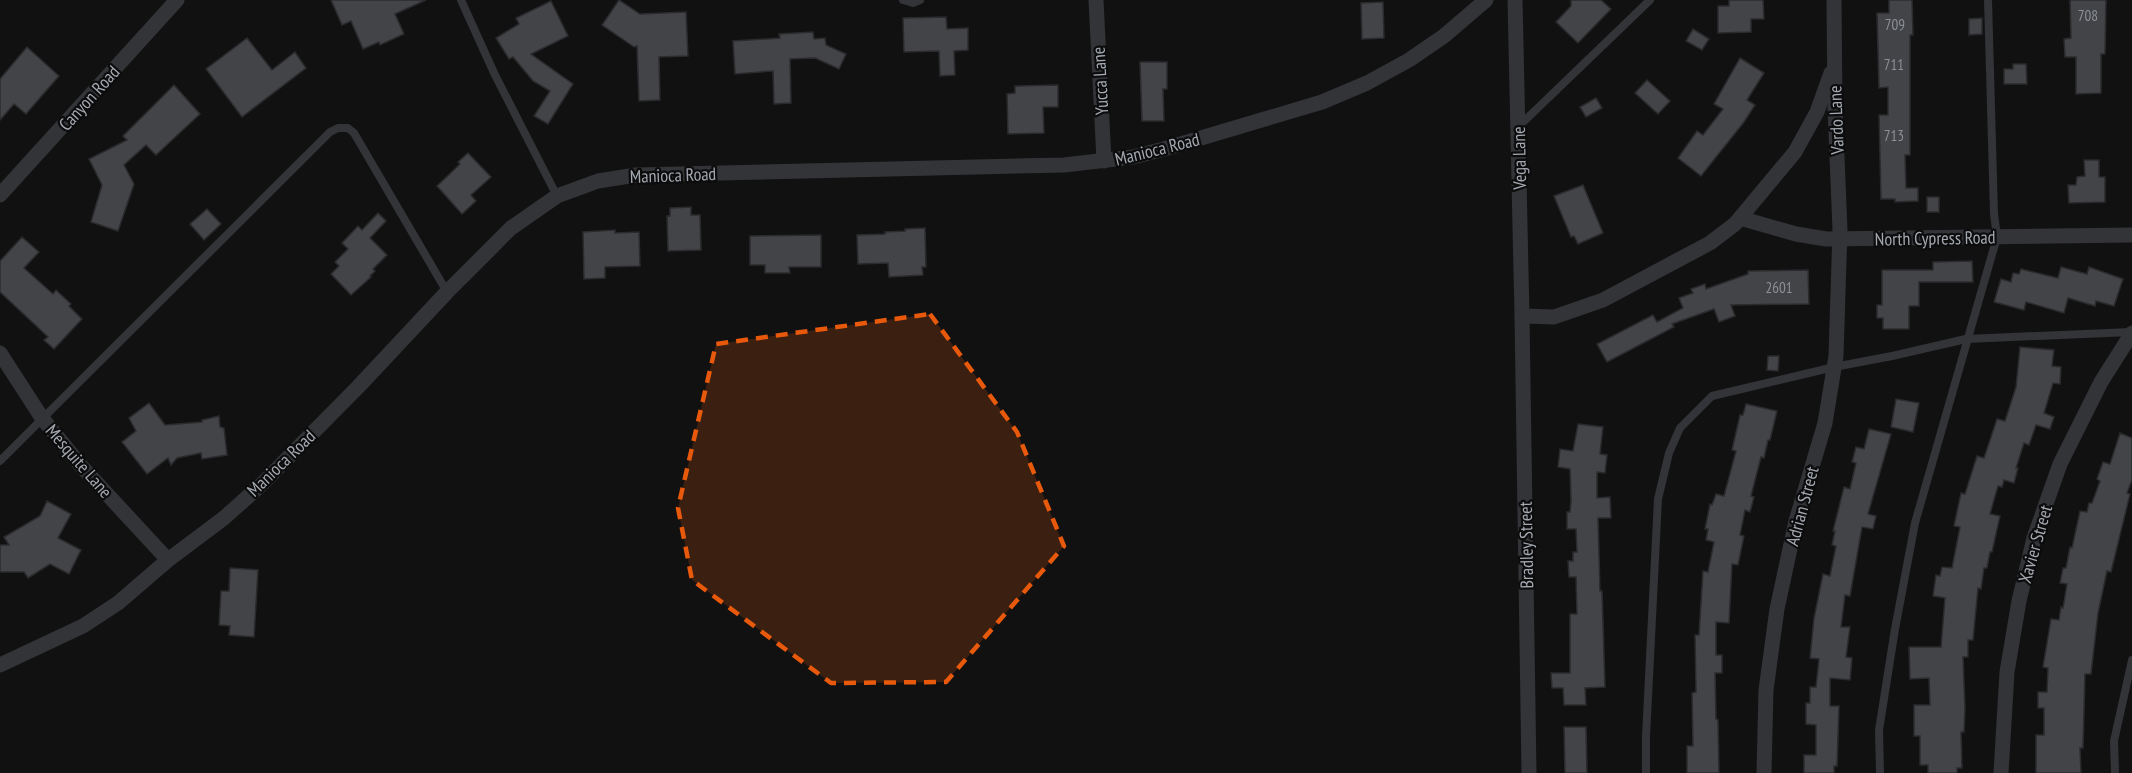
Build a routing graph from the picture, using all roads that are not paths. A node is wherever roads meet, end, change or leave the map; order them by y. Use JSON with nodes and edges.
{"nodes":[{"id":1,"x":177,"y":0,"type":"edge"},
{"id":2,"x":461,"y":0,"type":"edge"},
{"id":3,"x":903,"y":0,"type":"edge"},
{"id":4,"x":920,"y":0,"type":"edge"},
{"id":5,"x":1096,"y":0,"type":"edge"},
{"id":6,"x":1486,"y":0,"type":"edge"},
{"id":7,"x":1515,"y":0,"type":"edge"},
{"id":8,"x":1650,"y":0,"type":"edge"},
{"id":9,"x":1834,"y":0,"type":"edge"},
{"id":10,"x":1988,"y":0,"type":"edge"},
{"id":11,"x":1835,"y":61,"type":"junction"},
{"id":12,"x":1518,"y":127,"type":"junction"},
{"id":13,"x":1104,"y":161,"type":"junction"},
{"id":14,"x":0,"y":195,"type":"edge"},
{"id":15,"x":557,"y":196,"type":"junction"},
{"id":16,"x":1740,"y":218,"type":"junction"},
{"id":17,"x":2132,"y":235,"type":"edge"},
{"id":18,"x":1997,"y":237,"type":"junction"},
{"id":19,"x":1840,"y":239,"type":"junction"},
{"id":20,"x":447,"y":292,"type":"junction"},
{"id":21,"x":1522,"y":316,"type":"junction"},
{"id":22,"x":2132,"y":333,"type":"edge"},
{"id":23,"x":1966,"y":339,"type":"junction"},
{"id":24,"x":0,"y":353,"type":"edge"},
{"id":25,"x":1834,"y":367,"type":"junction"},
{"id":26,"x":42,"y":418,"type":"junction"},
{"id":27,"x":0,"y":461,"type":"edge"},
{"id":28,"x":168,"y":560,"type":"junction"},
{"id":29,"x":2132,"y":660,"type":"edge"},
{"id":30,"x":0,"y":665,"type":"edge"},
{"id":31,"x":1529,"y":773,"type":"edge"},
{"id":32,"x":1646,"y":773,"type":"edge"},
{"id":33,"x":1764,"y":773,"type":"edge"},
{"id":34,"x":1880,"y":773,"type":"edge"},
{"id":35,"x":2001,"y":773,"type":"edge"},
{"id":36,"x":2115,"y":773,"type":"edge"}],
"edges":[{"from":1,"to":14,"type":"street","name":"Canyon Road"},
{"from":2,"to":15,"type":"lane"},
{"from":3,"to":4,"type":"lane"},
{"from":5,"to":13,"type":"street","name":"Yucca Lane"},
{"from":6,"to":13,"type":"street","name":"Manioca Road"},
{"from":7,"to":12,"type":"street","name":"Vega Lane"},
{"from":8,"to":12,"type":"lane"},
{"from":9,"to":11,"type":"street","name":"Vardo Lane"},
{"from":10,"to":18,"type":"lane"},
{"from":11,"to":16,"type":"street"},
{"from":11,"to":19,"type":"street","name":"Vardo Lane"},
{"from":12,"to":21,"type":"street","name":"Vega Lane"},
{"from":13,"to":15,"type":"street","name":"Manioca Road"},
{"from":15,"to":20,"type":"street","name":"Manioca Road"},
{"from":16,"to":19,"type":"street","name":"North Cypress Road"},
{"from":16,"to":21,"type":"street"},
{"from":17,"to":18,"type":"street","name":"North Cypress Road"},
{"from":18,"to":19,"type":"street","name":"North Cypress Road"},
{"from":18,"to":23,"type":"lane"},
{"from":19,"to":25,"type":"street","name":"Adrian Street"},
{"from":20,"to":26,"type":"lane"},
{"from":20,"to":28,"type":"street","name":"Manioca Road"},
{"from":21,"to":31,"type":"street","name":"Bradley Street"},
{"from":22,"to":23,"type":"lane"},
{"from":22,"to":35,"type":"street","name":"Xavier Street"},
{"from":23,"to":25,"type":"lane"},
{"from":23,"to":34,"type":"lane"},
{"from":24,"to":26,"type":"street","name":"Mesquite Lane"},
{"from":25,"to":32,"type":"lane"},
{"from":25,"to":33,"type":"street","name":"Adrian Street"},
{"from":26,"to":27,"type":"lane"},
{"from":26,"to":28,"type":"street","name":"Mesquite Lane"},
{"from":28,"to":30,"type":"street","name":"Manioca Road"},
{"from":29,"to":36,"type":"lane"}]}
